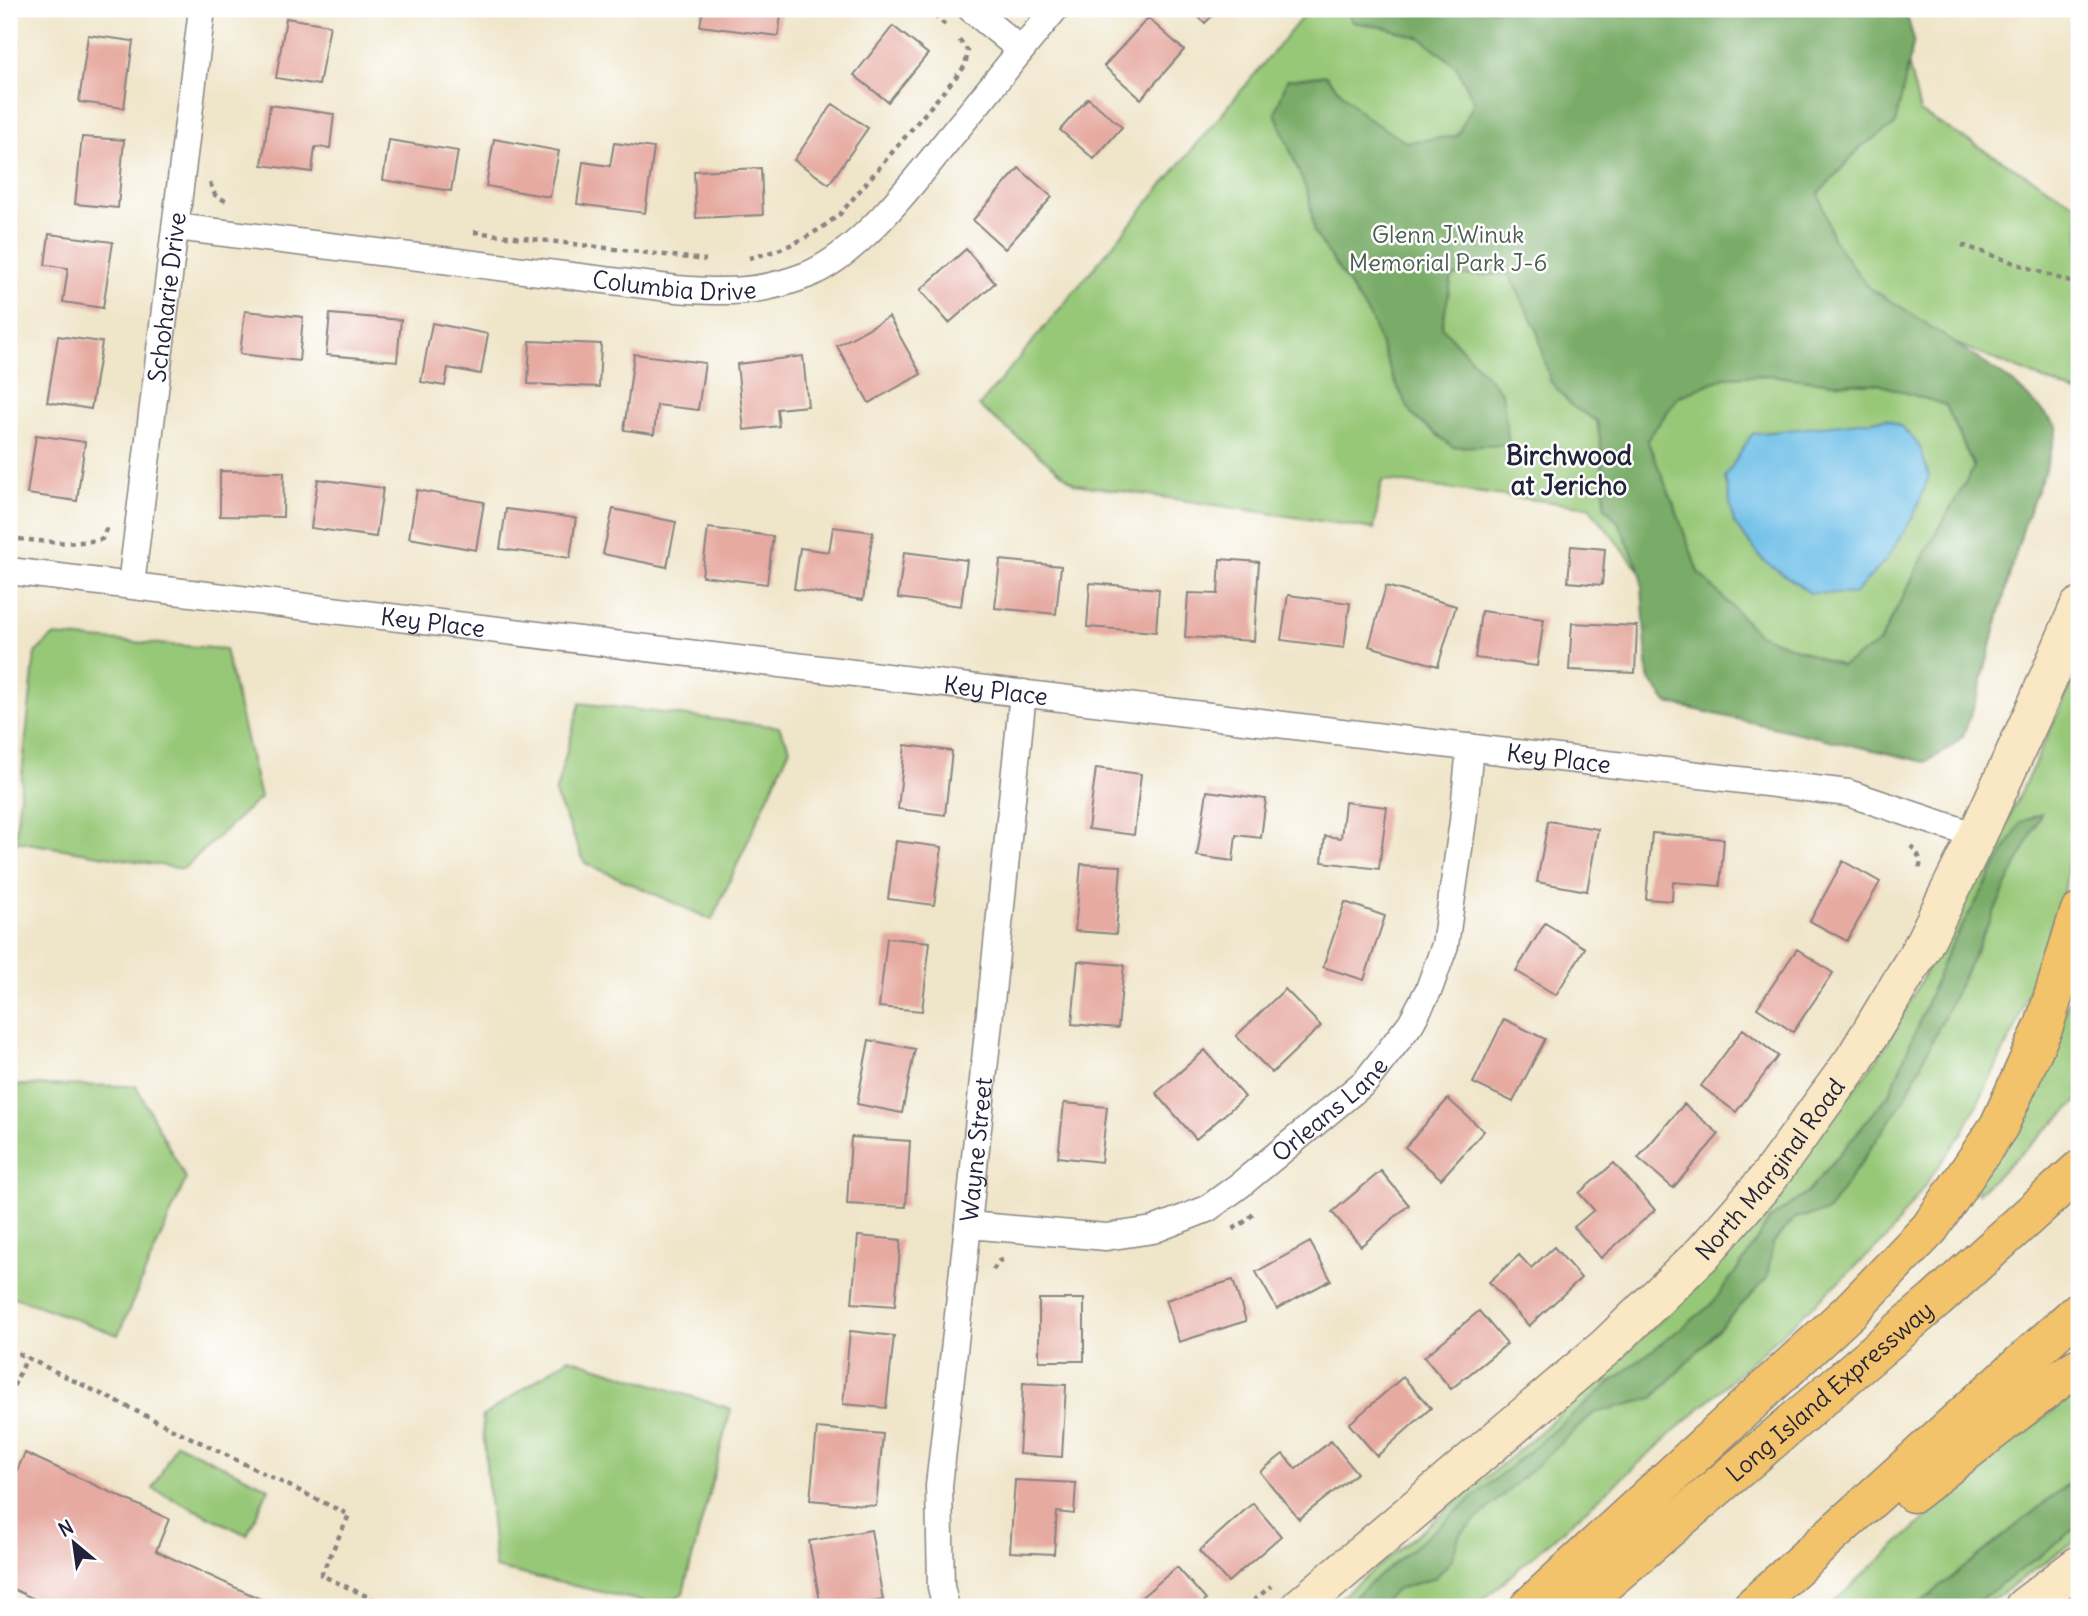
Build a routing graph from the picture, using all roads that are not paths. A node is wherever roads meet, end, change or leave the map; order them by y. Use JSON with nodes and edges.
{"nodes":[{"id":1,"x":202,"y":9,"type":"edge"},
{"id":2,"x":971,"y":9,"type":"edge"},
{"id":3,"x":1055,"y":9,"type":"edge"},
{"id":4,"x":1021,"y":50,"type":"junction"},
{"id":5,"x":176,"y":227,"type":"junction"},
{"id":6,"x":9,"y":571,"type":"edge"},
{"id":7,"x":131,"y":585,"type":"junction"},
{"id":8,"x":2079,"y":607,"type":"edge"},
{"id":9,"x":1023,"y":693,"type":"junction"},
{"id":10,"x":1469,"y":747,"type":"junction"},
{"id":11,"x":1977,"y":835,"type":"junction"},
{"id":12,"x":2079,"y":912,"type":"edge"},
{"id":13,"x":2079,"y":1170,"type":"edge"},
{"id":14,"x":968,"y":1225,"type":"junction"},
{"id":15,"x":2079,"y":1311,"type":"edge"},
{"id":16,"x":2079,"y":1367,"type":"edge"},
{"id":17,"x":2079,"y":1565,"type":"edge"},
{"id":18,"x":1289,"y":1594,"type":"edge"},
{"id":19,"x":946,"y":1607,"type":"edge"},
{"id":20,"x":1529,"y":1607,"type":"edge"},
{"id":21,"x":1577,"y":1607,"type":"edge"},
{"id":22,"x":1752,"y":1607,"type":"edge"},
{"id":23,"x":1765,"y":1607,"type":"edge"},
{"id":24,"x":2024,"y":1607,"type":"edge"}],
"edges":[{"from":1,"to":5,"type":"street","name":"Schoharie Drive"},
{"from":2,"to":4,"type":"street"},
{"from":3,"to":4,"type":"street","name":"Columbia Drive"},
{"from":4,"to":5,"type":"street","name":"Columbia Drive"},
{"from":5,"to":7,"type":"street","name":"Schoharie Drive"},
{"from":6,"to":7,"type":"street","name":"Key Place"},
{"from":7,"to":9,"type":"street","name":"Key Place"},
{"from":8,"to":11,"type":"main road","name":"North Marginal Road"},
{"from":9,"to":10,"type":"street","name":"Key Place"},
{"from":9,"to":14,"type":"street","name":"Wayne Street"},
{"from":10,"to":11,"type":"street","name":"Key Place"},
{"from":10,"to":14,"type":"street","name":"Orleans Lane"},
{"from":11,"to":18,"type":"main road","name":"North Marginal Road"},
{"from":12,"to":20,"type":"highway"},
{"from":13,"to":21,"type":"highway","name":"Long Island Expressway"},
{"from":14,"to":19,"type":"street","name":"Wayne Street"},
{"from":15,"to":22,"type":"highway"},
{"from":16,"to":23,"type":"highway"},
{"from":17,"to":24,"type":"main road"}]}
